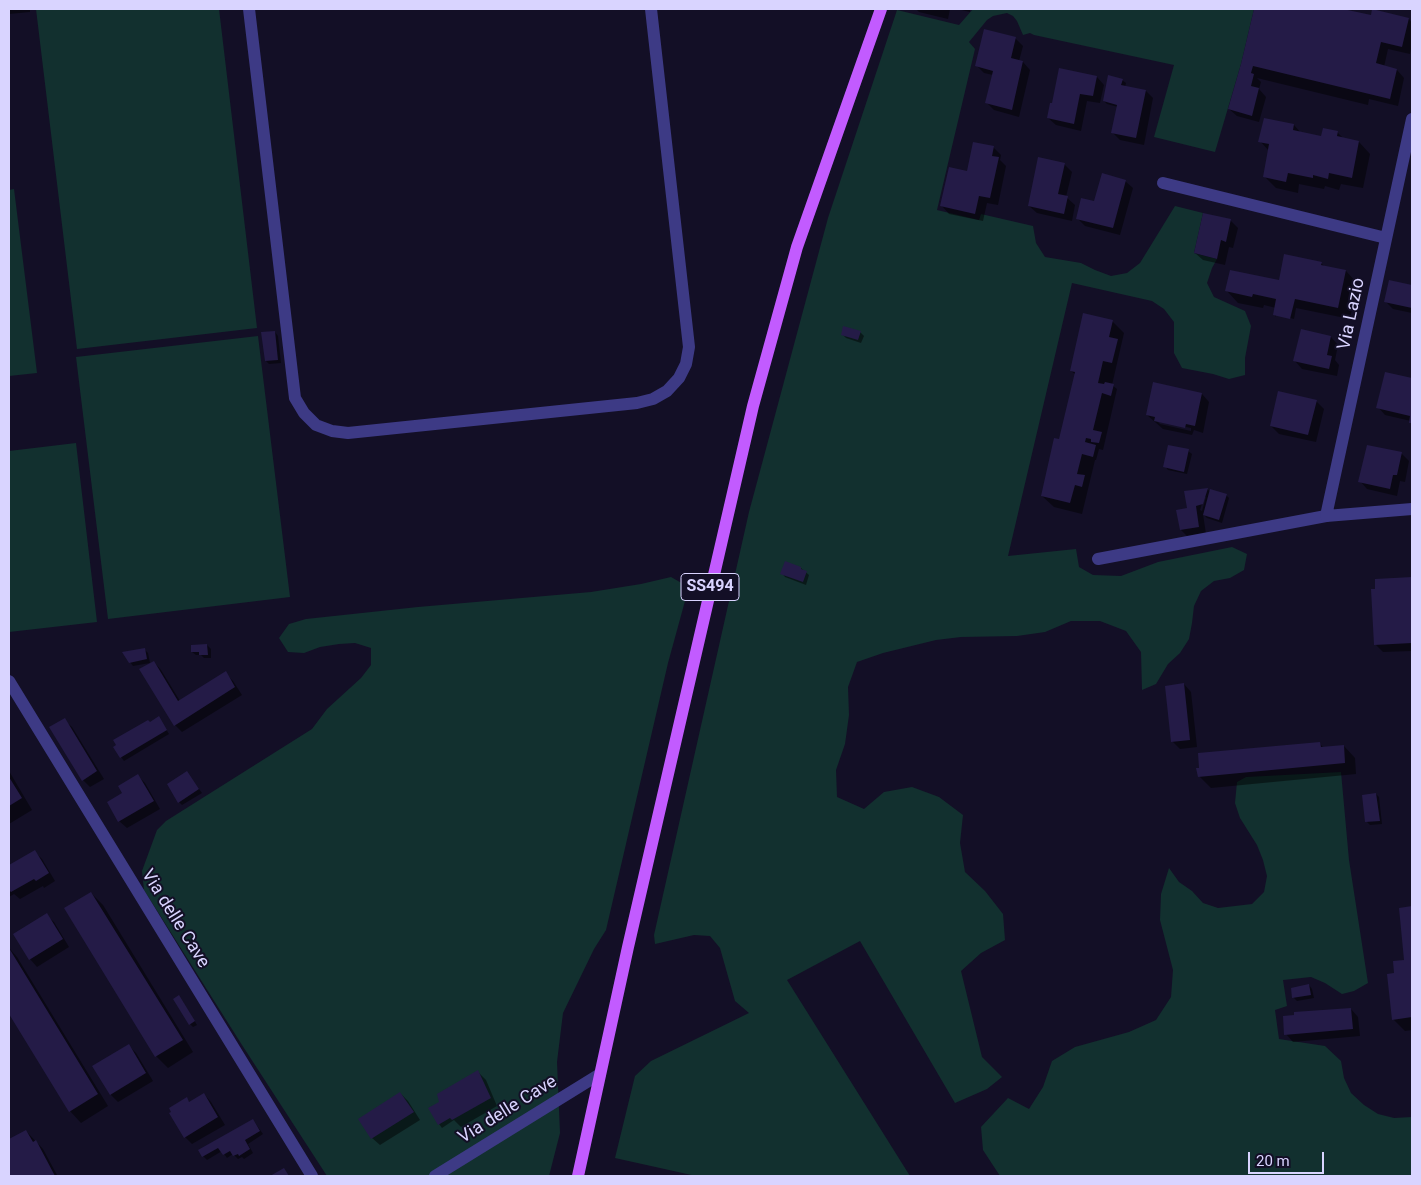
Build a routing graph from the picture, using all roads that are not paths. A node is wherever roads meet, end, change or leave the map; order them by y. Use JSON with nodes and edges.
{"nodes":[{"id":1,"x":249,"y":9,"type":"edge"},
{"id":2,"x":651,"y":9,"type":"edge"},
{"id":3,"x":881,"y":9,"type":"edge"},
{"id":4,"x":1412,"y":119,"type":"edge"},
{"id":5,"x":1163,"y":183,"type":"dead end"},
{"id":6,"x":1386,"y":238,"type":"junction"},
{"id":7,"x":1412,"y":509,"type":"edge"},
{"id":8,"x":1326,"y":516,"type":"junction"},
{"id":9,"x":1098,"y":559,"type":"dead end"},
{"id":10,"x":9,"y":681,"type":"edge"},
{"id":11,"x":600,"y":1074,"type":"junction"},
{"id":12,"x":312,"y":1176,"type":"edge"},
{"id":13,"x":435,"y":1176,"type":"edge"},
{"id":14,"x":578,"y":1176,"type":"edge"}],
"edges":[{"from":1,"to":2,"type":"street"},
{"from":3,"to":11,"type":"main road","number":"SS494"},
{"from":4,"to":6,"type":"street","name":"Via Lazio"},
{"from":5,"to":6,"type":"street"},
{"from":6,"to":8,"type":"street","name":"Via Lazio"},
{"from":7,"to":8,"type":"street"},
{"from":8,"to":9,"type":"street"},
{"from":10,"to":12,"type":"street","name":"Via delle Cave"},
{"from":11,"to":13,"type":"street","name":"Via delle Cave"},
{"from":11,"to":14,"type":"main road","number":"SS494"}]}
